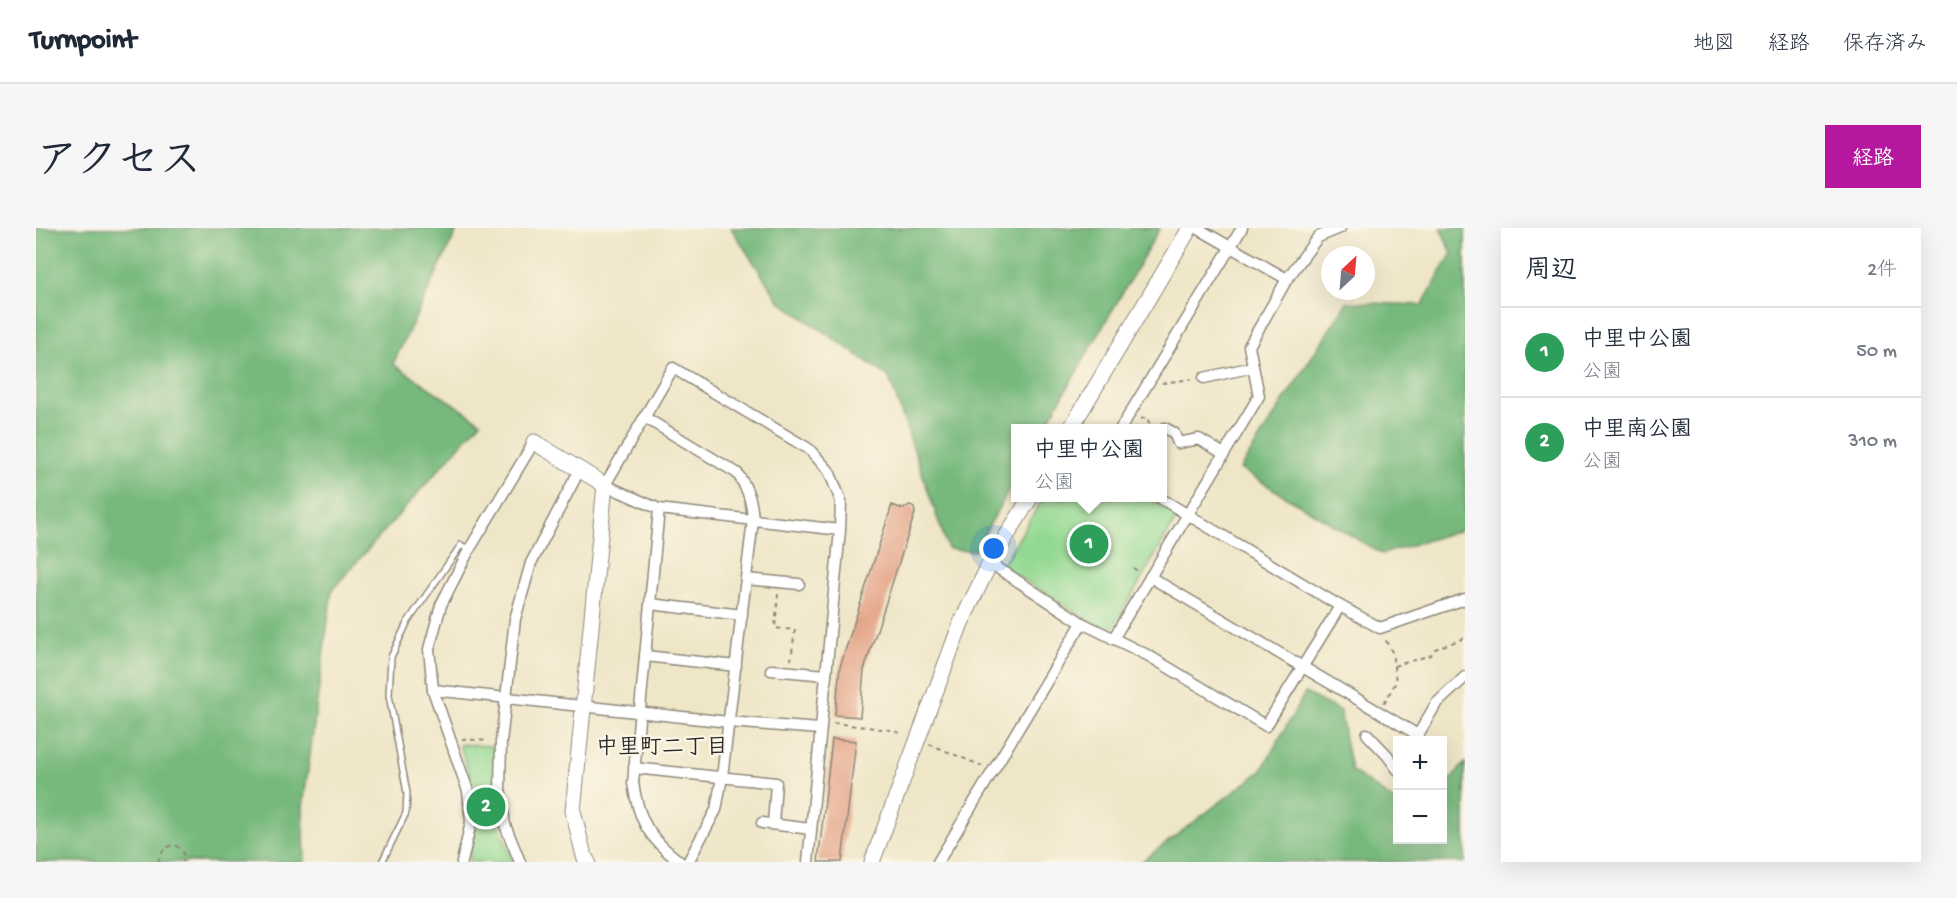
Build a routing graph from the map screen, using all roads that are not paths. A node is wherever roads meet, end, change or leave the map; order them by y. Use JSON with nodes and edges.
{"nodes":[{"id":1,"x":1190,"y":228,"type":"edge"},
{"id":2,"x":1197,"y":228,"type":"edge"},
{"id":3,"x":1242,"y":228,"type":"edge"},
{"id":4,"x":1340,"y":228,"type":"edge"},
{"id":5,"x":1231,"y":247,"type":"junction"},
{"id":6,"x":1287,"y":279,"type":"junction"},
{"id":7,"x":1253,"y":367,"type":"junction"},
{"id":8,"x":1204,"y":378,"type":"road end"},
{"id":9,"x":644,"y":417,"type":"junction"},
{"id":10,"x":1074,"y":424,"type":"edge"},
{"id":11,"x":1124,"y":424,"type":"edge"},
{"id":12,"x":1167,"y":430,"type":"edge"},
{"id":13,"x":534,"y":442,"type":"joint"},
{"id":14,"x":1224,"y":453,"type":"junction"},
{"id":15,"x":580,"y":470,"type":"junction"},
{"id":16,"x":604,"y":485,"type":"junction"},
{"id":17,"x":1028,"y":502,"type":"edge"},
{"id":18,"x":1167,"y":502,"type":"edge"},
{"id":19,"x":659,"y":508,"type":"junction"},
{"id":20,"x":1188,"y":514,"type":"junction"},
{"id":21,"x":753,"y":520,"type":"junction"},
{"id":22,"x":840,"y":530,"type":"junction"},
{"id":23,"x":469,"y":550,"type":"junction"},
{"id":24,"x":990,"y":563,"type":"junction"},
{"id":25,"x":1150,"y":577,"type":"junction"},
{"id":26,"x":746,"y":579,"type":"junction"},
{"id":27,"x":799,"y":584,"type":"dead end"},
{"id":28,"x":1465,"y":599,"type":"edge"},
{"id":29,"x":650,"y":604,"type":"junction"},
{"id":30,"x":1340,"y":606,"type":"junction"},
{"id":31,"x":742,"y":615,"type":"junction"},
{"id":32,"x":1082,"y":623,"type":"junction"},
{"id":33,"x":1113,"y":639,"type":"junction"},
{"id":34,"x":645,"y":656,"type":"junction"},
{"id":35,"x":736,"y":666,"type":"junction"},
{"id":36,"x":1303,"y":667,"type":"junction"},
{"id":37,"x":771,"y":670,"type":"dead end"},
{"id":38,"x":826,"y":675,"type":"junction"},
{"id":39,"x":1465,"y":676,"type":"edge"},
{"id":40,"x":433,"y":690,"type":"junction"},
{"id":41,"x":506,"y":698,"type":"junction"},
{"id":42,"x":582,"y":707,"type":"junction"},
{"id":43,"x":640,"y":713,"type":"junction"},
{"id":44,"x":729,"y":722,"type":"junction"},
{"id":45,"x":820,"y":729,"type":"junction"},
{"id":46,"x":1367,"y":734,"type":"dead end"},
{"id":47,"x":1412,"y":736,"type":"edge"},
{"id":48,"x":1416,"y":736,"type":"edge"},
{"id":49,"x":1393,"y":752,"type":"edge"},
{"id":50,"x":1387,"y":755,"type":"junction"},
{"id":51,"x":1393,"y":763,"type":"edge"},
{"id":52,"x":634,"y":768,"type":"junction"},
{"id":53,"x":722,"y":777,"type":"junction"},
{"id":54,"x":811,"y":829,"type":"junction"},
{"id":55,"x":382,"y":862,"type":"edge"},
{"id":56,"x":462,"y":862,"type":"edge"},
{"id":57,"x":520,"y":862,"type":"edge"},
{"id":58,"x":588,"y":862,"type":"edge"},
{"id":59,"x":680,"y":862,"type":"edge"},
{"id":60,"x":688,"y":862,"type":"edge"},
{"id":61,"x":808,"y":862,"type":"edge"},
{"id":62,"x":872,"y":862,"type":"edge"},
{"id":63,"x":938,"y":862,"type":"edge"}],
"edges":[{"from":1,"to":10,"type":"street"},
{"from":2,"to":5,"type":"street"},
{"from":3,"to":5,"type":"street"},
{"from":4,"to":6,"type":"street"},
{"from":5,"to":6,"type":"street"},
{"from":5,"to":11,"type":"street"},
{"from":6,"to":7,"type":"street"},
{"from":7,"to":8,"type":"street"},
{"from":7,"to":14,"type":"street"},
{"from":9,"to":16,"type":"street"},
{"from":9,"to":21,"type":"street"},
{"from":9,"to":22,"type":"street"},
{"from":12,"to":14,"type":"street"},
{"from":13,"to":15,"type":"street"},
{"from":13,"to":23,"type":"street"},
{"from":14,"to":20,"type":"street"},
{"from":15,"to":16,"type":"street"},
{"from":15,"to":41,"type":"street"},
{"from":16,"to":19,"type":"street"},
{"from":16,"to":42,"type":"street"},
{"from":17,"to":24,"type":"street"},
{"from":18,"to":20,"type":"street"},
{"from":19,"to":21,"type":"street"},
{"from":19,"to":29,"type":"street"},
{"from":20,"to":25,"type":"street"},
{"from":20,"to":30,"type":"street"},
{"from":21,"to":22,"type":"street"},
{"from":21,"to":26,"type":"street"},
{"from":22,"to":38,"type":"street"},
{"from":23,"to":40,"type":"street"},
{"from":23,"to":55,"type":"lane"},
{"from":24,"to":32,"type":"street"},
{"from":24,"to":62,"type":"street"},
{"from":25,"to":33,"type":"street"},
{"from":25,"to":36,"type":"street"},
{"from":26,"to":27,"type":"street"},
{"from":26,"to":31,"type":"street"},
{"from":28,"to":30,"type":"street"},
{"from":29,"to":31,"type":"street"},
{"from":29,"to":34,"type":"street"},
{"from":30,"to":36,"type":"street"},
{"from":31,"to":35,"type":"street"},
{"from":32,"to":33,"type":"street"},
{"from":32,"to":63,"type":"street"},
{"from":33,"to":36,"type":"street"},
{"from":34,"to":35,"type":"street"},
{"from":34,"to":43,"type":"street"},
{"from":35,"to":44,"type":"street"},
{"from":36,"to":47,"type":"street"},
{"from":37,"to":38,"type":"street"},
{"from":38,"to":45,"type":"street"},
{"from":39,"to":48,"type":"street"},
{"from":40,"to":41,"type":"street"},
{"from":40,"to":56,"type":"street"},
{"from":41,"to":42,"type":"street"},
{"from":41,"to":57,"type":"street"},
{"from":42,"to":43,"type":"street"},
{"from":42,"to":58,"type":"street"},
{"from":43,"to":44,"type":"street"},
{"from":43,"to":52,"type":"street"},
{"from":44,"to":45,"type":"street"},
{"from":44,"to":53,"type":"street"},
{"from":45,"to":54,"type":"street"},
{"from":46,"to":50,"type":"street"},
{"from":49,"to":50,"type":"street"},
{"from":50,"to":51,"type":"street"},
{"from":52,"to":53,"type":"street"},
{"from":52,"to":59,"type":"street"},
{"from":53,"to":54,"type":"street"},
{"from":53,"to":60,"type":"street"},
{"from":54,"to":61,"type":"street"}]}
